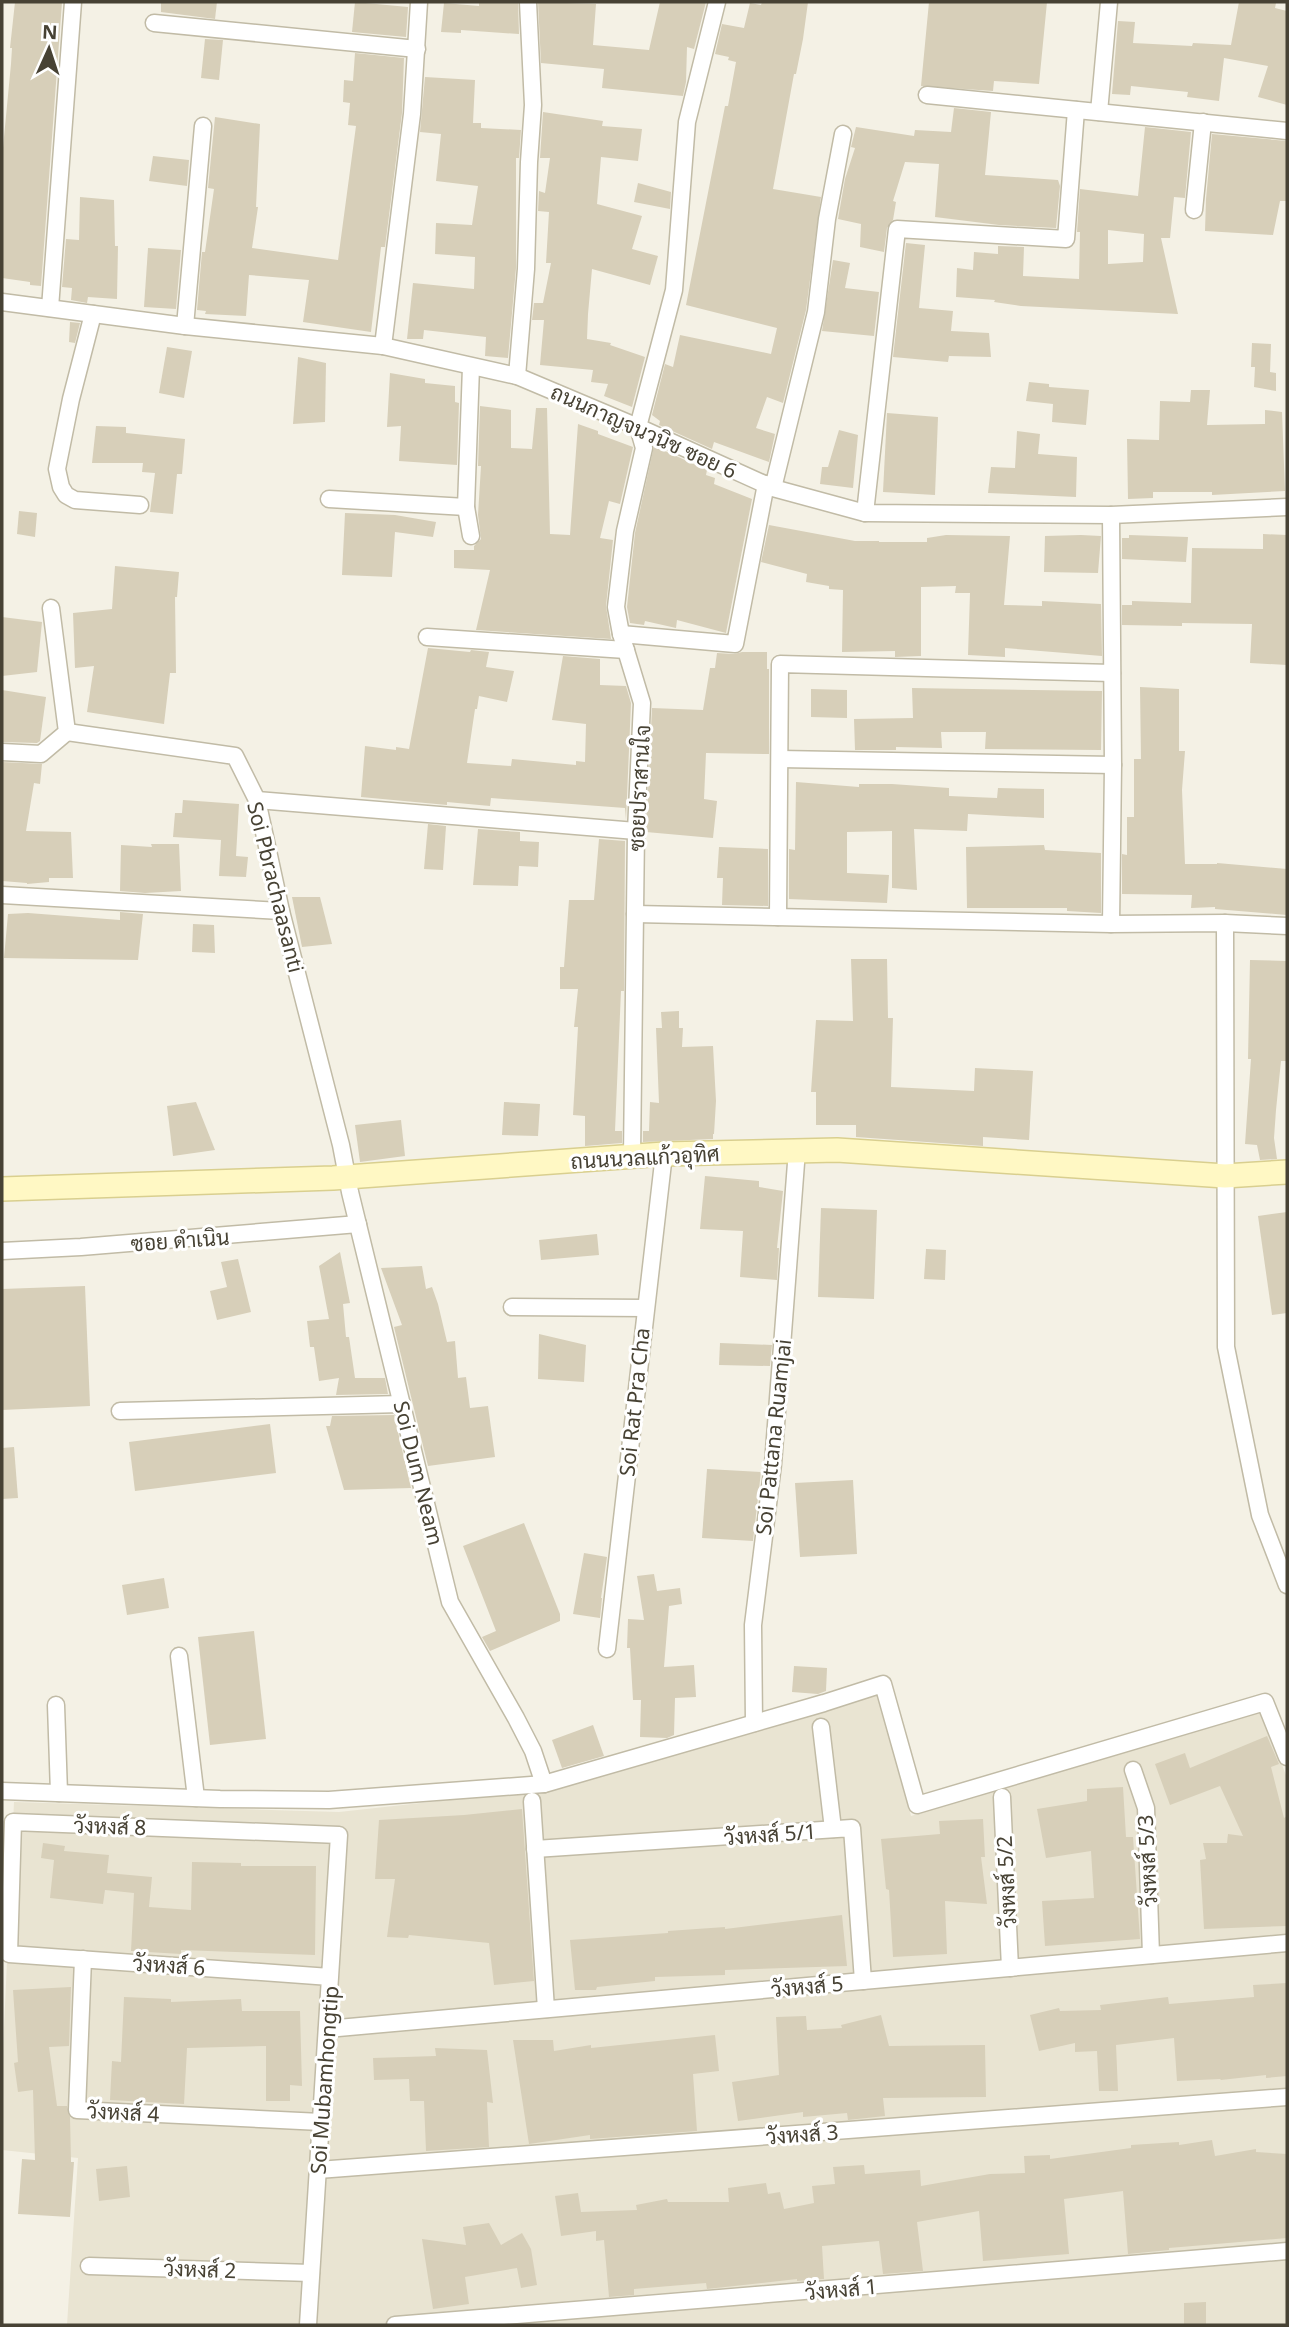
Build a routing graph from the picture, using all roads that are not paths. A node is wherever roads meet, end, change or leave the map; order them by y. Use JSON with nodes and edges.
{"nodes":[{"id":1,"x":73,"y":2,"type":"edge"},
{"id":2,"x":419,"y":2,"type":"edge"},
{"id":3,"x":528,"y":2,"type":"edge"},
{"id":4,"x":717,"y":2,"type":"edge"},
{"id":5,"x":1109,"y":2,"type":"edge"},
{"id":6,"x":154,"y":23,"type":"dead end"},
{"id":7,"x":417,"y":49,"type":"junction"},
{"id":8,"x":927,"y":95,"type":"dead end"},
{"id":9,"x":1076,"y":110,"type":"junction"},
{"id":10,"x":1099,"y":112,"type":"junction"},
{"id":11,"x":1203,"y":122,"type":"junction"},
{"id":12,"x":202,"y":125,"type":"dead end"},
{"id":13,"x":1287,"y":131,"type":"edge"},
{"id":14,"x":843,"y":134,"type":"dead end"},
{"id":15,"x":1194,"y":210,"type":"dead end"},
{"id":16,"x":2,"y":302,"type":"edge"},
{"id":17,"x":50,"y":308,"type":"junction"},
{"id":18,"x":93,"y":314,"type":"junction"},
{"id":19,"x":185,"y":326,"type":"junction"},
{"id":20,"x":383,"y":346,"type":"junction"},
{"id":21,"x":471,"y":367,"type":"junction"},
{"id":22,"x":517,"y":376,"type":"junction"},
{"id":23,"x":638,"y":426,"type":"junction"},
{"id":24,"x":769,"y":486,"type":"junction"},
{"id":25,"x":329,"y":499,"type":"dead end"},
{"id":26,"x":141,"y":505,"type":"dead end"},
{"id":27,"x":466,"y":507,"type":"junction"},
{"id":28,"x":1287,"y":507,"type":"edge"},
{"id":29,"x":865,"y":513,"type":"junction"},
{"id":30,"x":1111,"y":514,"type":"junction"},
{"id":31,"x":471,"y":536,"type":"dead end"},
{"id":32,"x":51,"y":608,"type":"dead end"},
{"id":33,"x":428,"y":637,"type":"dead end"},
{"id":34,"x":624,"y":642,"type":"junction"},
{"id":35,"x":1112,"y":673,"type":"junction"},
{"id":36,"x":67,"y":732,"type":"junction"},
{"id":37,"x":2,"y":752,"type":"edge"},
{"id":38,"x":780,"y":759,"type":"junction"},
{"id":39,"x":1113,"y":765,"type":"junction"},
{"id":40,"x":257,"y":800,"type":"junction"},
{"id":41,"x":636,"y":831,"type":"junction"},
{"id":42,"x":2,"y":895,"type":"edge"},
{"id":43,"x":281,"y":911,"type":"junction"},
{"id":44,"x":635,"y":914,"type":"junction"},
{"id":45,"x":778,"y":917,"type":"junction"},
{"id":46,"x":1225,"y":923,"type":"junction"},
{"id":47,"x":1111,"y":924,"type":"junction"},
{"id":48,"x":1287,"y":926,"type":"edge"},
{"id":49,"x":341,"y":1145,"type":"joint"},
{"id":50,"x":797,"y":1150,"type":"junction"},
{"id":51,"x":664,"y":1154,"type":"junction"},
{"id":52,"x":632,"y":1156,"type":"junction"},
{"id":53,"x":1287,"y":1172,"type":"edge"},
{"id":54,"x":1226,"y":1176,"type":"junction"},
{"id":55,"x":347,"y":1177,"type":"junction"},
{"id":56,"x":2,"y":1189,"type":"edge"},
{"id":57,"x":358,"y":1224,"type":"junction"},
{"id":58,"x":2,"y":1251,"type":"edge"},
{"id":59,"x":512,"y":1307,"type":"dead end"},
{"id":60,"x":645,"y":1308,"type":"junction"},
{"id":61,"x":402,"y":1404,"type":"junction"},
{"id":62,"x":120,"y":1411,"type":"dead end"},
{"id":63,"x":1287,"y":1585,"type":"edge"},
{"id":64,"x":607,"y":1649,"type":"dead end"},
{"id":65,"x":179,"y":1656,"type":"dead end"},
{"id":66,"x":56,"y":1705,"type":"dead end"},
{"id":67,"x":754,"y":1723,"type":"junction"},
{"id":68,"x":821,"y":1727,"type":"dead end"},
{"id":69,"x":1287,"y":1756,"type":"edge"},
{"id":70,"x":1133,"y":1770,"type":"dead end"},
{"id":71,"x":544,"y":1784,"type":"junction"},
{"id":72,"x":2,"y":1791,"type":"edge"},
{"id":73,"x":59,"y":1793,"type":"junction"},
{"id":74,"x":1002,"y":1797,"type":"dead end"},
{"id":75,"x":196,"y":1798,"type":"junction"},
{"id":76,"x":532,"y":1801,"type":"dead end"},
{"id":77,"x":834,"y":1829,"type":"junction"},
{"id":78,"x":339,"y":1835,"type":"joint"},
{"id":79,"x":535,"y":1849,"type":"junction"},
{"id":80,"x":1287,"y":1943,"type":"edge"},
{"id":81,"x":9,"y":1954,"type":"joint"},
{"id":82,"x":1151,"y":1955,"type":"junction"},
{"id":83,"x":83,"y":1959,"type":"junction"},
{"id":84,"x":1010,"y":1968,"type":"junction"},
{"id":85,"x":330,"y":1977,"type":"junction"},
{"id":86,"x":863,"y":1980,"type":"junction"},
{"id":87,"x":546,"y":2009,"type":"junction"},
{"id":88,"x":327,"y":2029,"type":"junction"},
{"id":89,"x":1287,"y":2097,"type":"edge"},
{"id":90,"x":321,"y":2122,"type":"junction"},
{"id":91,"x":318,"y":2171,"type":"junction"},
{"id":92,"x":1287,"y":2251,"type":"edge"},
{"id":93,"x":89,"y":2266,"type":"dead end"},
{"id":94,"x":311,"y":2273,"type":"junction"},
{"id":95,"x":566,"y":2319,"type":"edge"},
{"id":96,"x":308,"y":2325,"type":"edge"},
{"id":97,"x":395,"y":2325,"type":"edge"}],
"edges":[{"from":1,"to":17,"type":"street"},
{"from":2,"to":7,"type":"street"},
{"from":3,"to":22,"type":"street"},
{"from":4,"to":23,"type":"street"},
{"from":5,"to":10,"type":"street"},
{"from":6,"to":7,"type":"street"},
{"from":7,"to":20,"type":"street"},
{"from":8,"to":9,"type":"street"},
{"from":9,"to":10,"type":"street"},
{"from":9,"to":29,"type":"street"},
{"from":10,"to":11,"type":"street"},
{"from":11,"to":13,"type":"street"},
{"from":11,"to":15,"type":"street"},
{"from":12,"to":19,"type":"street"},
{"from":14,"to":24,"type":"street"},
{"from":16,"to":17,"type":"street","name":"ถนนกาญจนวนิช ซอย 6"},
{"from":17,"to":18,"type":"street","name":"ถนนกาญจนวนิช ซอย 6"},
{"from":18,"to":19,"type":"street","name":"ถนนกาญจนวนิช ซอย 6"},
{"from":18,"to":26,"type":"street"},
{"from":19,"to":20,"type":"street","name":"ถนนกาญจนวนิช ซอย 6"},
{"from":20,"to":21,"type":"street","name":"ถนนกาญจนวนิช ซอย 6"},
{"from":21,"to":22,"type":"street","name":"ถนนกาญจนวนิช ซอย 6"},
{"from":21,"to":27,"type":"street"},
{"from":22,"to":23,"type":"street","name":"ถนนกาญจนวนิช ซอย 6"},
{"from":23,"to":24,"type":"street","name":"ถนนกาญจนวนิช ซอย 6"},
{"from":23,"to":34,"type":"street","name":"ซอยปราสานใจ"},
{"from":24,"to":29,"type":"street","name":"ถนนกาญจนวนิช ซอย 6"},
{"from":24,"to":34,"type":"street"},
{"from":25,"to":27,"type":"street"},
{"from":27,"to":31,"type":"street"},
{"from":28,"to":30,"type":"street","name":"ถนนกาญจนวนิช ซอย 6"},
{"from":29,"to":30,"type":"street","name":"ถนนกาญจนวนิช ซอย 6"},
{"from":30,"to":35,"type":"street"},
{"from":32,"to":36,"type":"street"},
{"from":33,"to":34,"type":"street"},
{"from":34,"to":41,"type":"street","name":"ซอยปราสานใจ"},
{"from":35,"to":38,"type":"street"},
{"from":35,"to":39,"type":"street"},
{"from":36,"to":37,"type":"street"},
{"from":36,"to":40,"type":"street","name":"Soi Pbrachaasanti"},
{"from":38,"to":39,"type":"street"},
{"from":38,"to":45,"type":"street"},
{"from":39,"to":47,"type":"street"},
{"from":40,"to":41,"type":"street"},
{"from":40,"to":43,"type":"street","name":"Soi Pbrachaasanti"},
{"from":41,"to":44,"type":"street","name":"ซอยปราสานใจ"},
{"from":42,"to":43,"type":"street"},
{"from":43,"to":49,"type":"street","name":"Soi Pbrachaasanti"},
{"from":44,"to":45,"type":"street"},
{"from":44,"to":52,"type":"street","name":"ซอยปราสานใจ"},
{"from":45,"to":47,"type":"street"},
{"from":46,"to":47,"type":"street"},
{"from":46,"to":48,"type":"street"},
{"from":46,"to":54,"type":"street"},
{"from":49,"to":55,"type":"street","name":"Soi Dum Neam"},
{"from":50,"to":51,"type":"street","name":"ถนนนวลแก้วอุทิศ"},
{"from":50,"to":54,"type":"street","name":"ถนนนวลแก้วอุทิศ"},
{"from":50,"to":67,"type":"street","name":"Soi Pattana Ruamjai"},
{"from":51,"to":52,"type":"street","name":"ถนนนวลแก้วอุทิศ"},
{"from":51,"to":60,"type":"street","name":"Soi Rat Pra Cha"},
{"from":52,"to":55,"type":"street","name":"ถนนนวลแก้วอุทิศ"},
{"from":53,"to":54,"type":"street","name":"ถนนนวลแก้วอุทิศ"},
{"from":54,"to":63,"type":"street"},
{"from":55,"to":56,"type":"street","name":"ถนนนวลแก้วอุทิศ"},
{"from":55,"to":57,"type":"street","name":"Soi Dum Neam"},
{"from":57,"to":58,"type":"street","name":"ซอย ดำเนิน"},
{"from":57,"to":61,"type":"street","name":"Soi Dum Neam"},
{"from":59,"to":60,"type":"street"},
{"from":60,"to":64,"type":"street","name":"Soi Rat Pra Cha"},
{"from":61,"to":62,"type":"street"},
{"from":61,"to":71,"type":"street","name":"Soi Dum Neam"},
{"from":65,"to":75,"type":"street"},
{"from":66,"to":73,"type":"street"},
{"from":67,"to":69,"type":"street"},
{"from":67,"to":71,"type":"street"},
{"from":68,"to":77,"type":"street"},
{"from":70,"to":82,"type":"street","name":"วังหงส์ 5/3"},
{"from":71,"to":75,"type":"street"},
{"from":72,"to":73,"type":"street"},
{"from":73,"to":75,"type":"street"},
{"from":74,"to":84,"type":"street","name":"วังหงส์ 5/2"},
{"from":76,"to":79,"type":"street"},
{"from":77,"to":79,"type":"street","name":"วังหงส์ 5/1"},
{"from":77,"to":86,"type":"street","name":"วังหงส์ 5/1"},
{"from":78,"to":81,"type":"street","name":"วังหงส์ 8"},
{"from":78,"to":85,"type":"street","name":"Soi Mubamhongtip"},
{"from":79,"to":87,"type":"street"},
{"from":80,"to":82,"type":"street","name":"วังหงส์ 5"},
{"from":81,"to":83,"type":"street","name":"วังหงส์ 6"},
{"from":82,"to":84,"type":"street","name":"วังหงส์ 5"},
{"from":83,"to":85,"type":"street","name":"วังหงส์ 6"},
{"from":83,"to":90,"type":"street","name":"วังหงส์ 4"},
{"from":84,"to":86,"type":"street","name":"วังหงส์ 5"},
{"from":85,"to":88,"type":"street","name":"Soi Mubamhongtip"},
{"from":86,"to":87,"type":"street","name":"วังหงส์ 5"},
{"from":87,"to":88,"type":"street","name":"วังหงส์ 5"},
{"from":88,"to":90,"type":"street","name":"Soi Mubamhongtip"},
{"from":89,"to":91,"type":"street","name":"วังหงส์ 3"},
{"from":90,"to":91,"type":"street","name":"Soi Mubamhongtip"},
{"from":91,"to":94,"type":"street","name":"Soi Mubamhongtip"},
{"from":92,"to":95,"type":"street","name":"วังหงส์ 1"},
{"from":93,"to":94,"type":"street","name":"วังหงส์ 2"},
{"from":94,"to":96,"type":"street","name":"Soi Mubamhongtip"},
{"from":95,"to":97,"type":"street","name":"วังหงส์ 1"}]}
